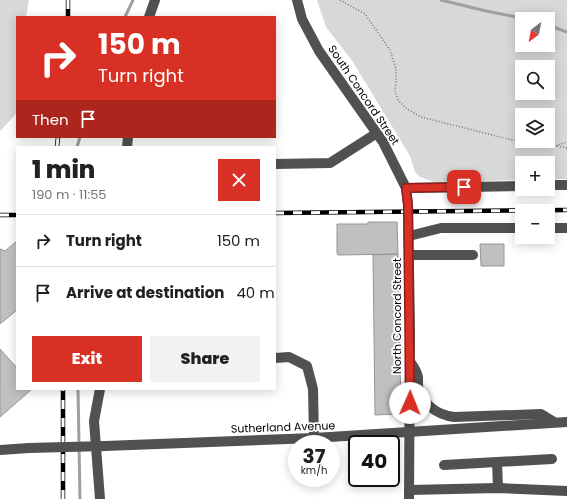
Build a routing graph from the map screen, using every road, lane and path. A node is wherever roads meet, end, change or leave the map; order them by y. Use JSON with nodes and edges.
{"nodes":[{"id":1,"x":155,"y":0,"type":"edge"},
{"id":2,"x":297,"y":0,"type":"edge"},
{"id":3,"x":340,"y":0,"type":"edge"},
{"id":4,"x":149,"y":16,"type":"edge"},
{"id":5,"x":377,"y":133,"type":"junction"},
{"id":6,"x":515,"y":140,"type":"edge"},
{"id":7,"x":567,"y":142,"type":"edge"},
{"id":8,"x":555,"y":146,"type":"joint"},
{"id":9,"x":567,"y":148,"type":"edge"},
{"id":10,"x":276,"y":164,"type":"edge"},
{"id":11,"x":555,"y":185,"type":"edge"},
{"id":12,"x":567,"y":185,"type":"edge"},
{"id":13,"x":515,"y":186,"type":"edge"},
{"id":14,"x":406,"y":188,"type":"junction"},
{"id":15,"x":408,"y":205,"type":"joint"},
{"id":16,"x":515,"y":228,"type":"edge"},
{"id":17,"x":555,"y":228,"type":"edge"},
{"id":18,"x":567,"y":228,"type":"edge"},
{"id":19,"x":409,"y":236,"type":"junction"},
{"id":20,"x":409,"y":255,"type":"junction"},
{"id":21,"x":473,"y":255,"type":"dead end"},
{"id":22,"x":276,"y":358,"type":"edge"},
{"id":23,"x":410,"y":360,"type":"junction"},
{"id":24,"x":100,"y":390,"type":"edge"},
{"id":25,"x":554,"y":422,"type":"junction"},
{"id":26,"x":567,"y":422,"type":"edge"},
{"id":27,"x":410,"y":432,"type":"junction"},
{"id":28,"x":314,"y":435,"type":"edge"},
{"id":29,"x":340,"y":436,"type":"edge"},
{"id":30,"x":288,"y":439,"type":"edge"},
{"id":31,"x":0,"y":450,"type":"edge"},
{"id":32,"x":552,"y":459,"type":"dead end"},
{"id":33,"x":497,"y":462,"type":"junction"},
{"id":34,"x":444,"y":465,"type":"dead end"},
{"id":35,"x":498,"y":475,"type":"junction"},
{"id":36,"x":485,"y":488,"type":"junction"},
{"id":37,"x":498,"y":488,"type":"junction"},
{"id":38,"x":567,"y":491,"type":"edge"},
{"id":39,"x":409,"y":495,"type":"edge"},
{"id":40,"x":100,"y":499,"type":"edge"}],
"edges":[{"from":1,"to":4,"type":"street"},
{"from":2,"to":5,"type":"street","name":"South Concord Street"},
{"from":3,"to":6,"type":"path"},
{"from":5,"to":10,"type":"street"},
{"from":5,"to":14,"type":"street","name":"South Concord Street"},
{"from":7,"to":8,"type":"path"},
{"from":8,"to":9,"type":"path"},
{"from":11,"to":12,"type":"street"},
{"from":13,"to":14,"type":"street"},
{"from":14,"to":15,"type":"street","name":"South Concord Street"},
{"from":15,"to":19,"type":"street","name":"North Concord Street"},
{"from":16,"to":19,"type":"street"},
{"from":17,"to":18,"type":"street"},
{"from":19,"to":20,"type":"street","name":"North Concord Street"},
{"from":20,"to":21,"type":"street"},
{"from":20,"to":23,"type":"street","name":"North Concord Street"},
{"from":22,"to":28,"type":"street"},
{"from":23,"to":25,"type":"street"},
{"from":23,"to":27,"type":"street","name":"North Concord Street"},
{"from":24,"to":40,"type":"street"},
{"from":25,"to":26,"type":"street","name":"Sutherland Avenue"},
{"from":25,"to":27,"type":"street","name":"Sutherland Avenue"},
{"from":27,"to":29,"type":"street","name":"Sutherland Avenue"},
{"from":27,"to":39,"type":"street","name":"North Concord Street"},
{"from":30,"to":31,"type":"street","name":"Sutherland Avenue","bridge":true},
{"from":32,"to":33,"type":"street"},
{"from":33,"to":34,"type":"street"},
{"from":33,"to":35,"type":"street"},
{"from":35,"to":36,"type":"street"},
{"from":35,"to":37,"type":"street"},
{"from":36,"to":37,"type":"street"},
{"from":36,"to":39,"type":"street"},
{"from":37,"to":38,"type":"street"}]}
